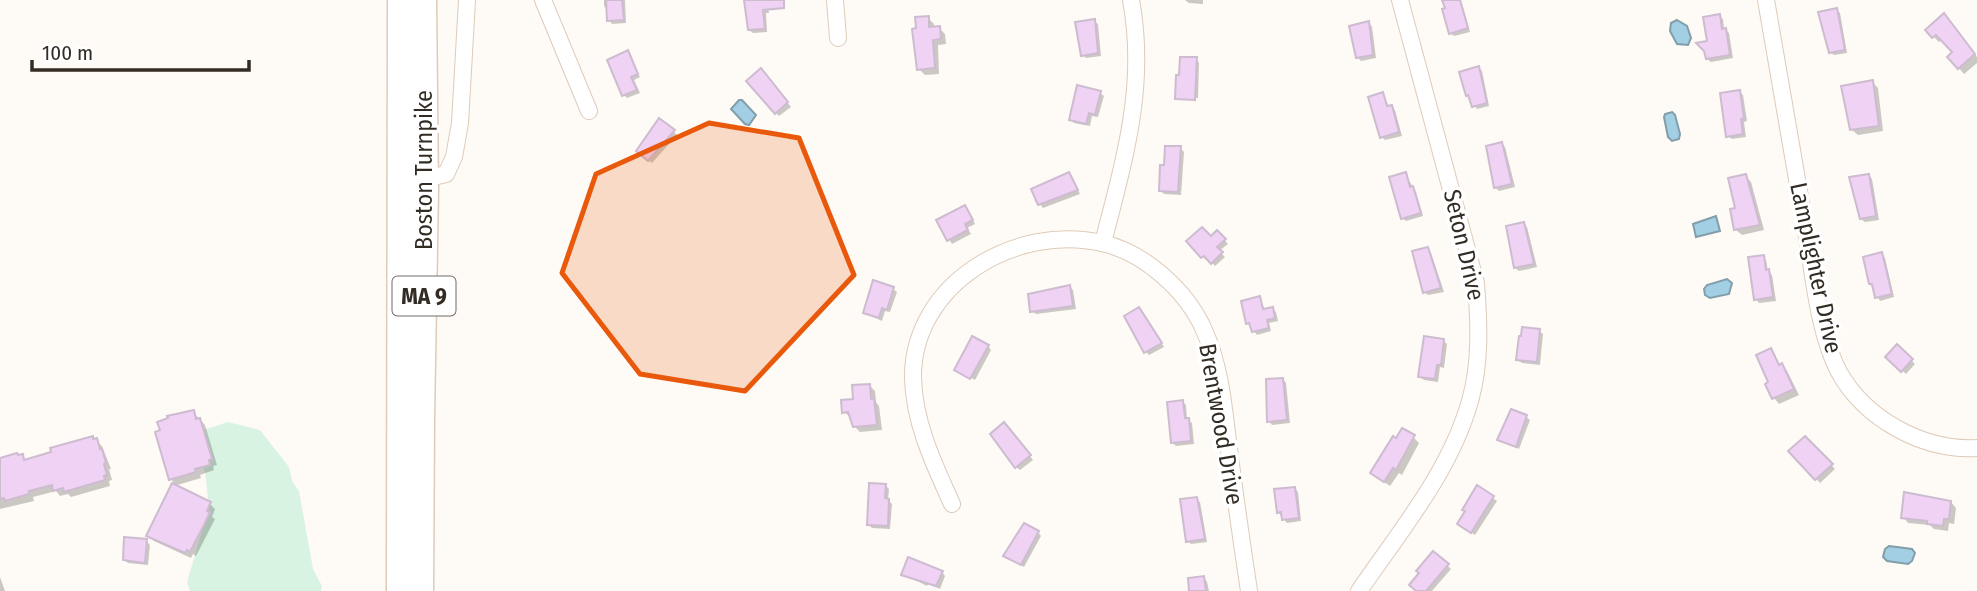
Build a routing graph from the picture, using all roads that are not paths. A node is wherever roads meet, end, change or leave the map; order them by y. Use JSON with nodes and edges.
{"nodes":[{"id":1,"x":401,"y":0,"type":"edge"},
{"id":2,"x":423,"y":0,"type":"edge"},
{"id":3,"x":467,"y":0,"type":"edge"},
{"id":4,"x":543,"y":0,"type":"edge"},
{"id":5,"x":835,"y":0,"type":"edge"},
{"id":6,"x":1131,"y":0,"type":"edge"},
{"id":7,"x":1400,"y":0,"type":"edge"},
{"id":8,"x":1766,"y":0,"type":"edge"},
{"id":9,"x":838,"y":38,"type":"dead end"},
{"id":10,"x":589,"y":111,"type":"dead end"},
{"id":11,"x":425,"y":180,"type":"junction"},
{"id":12,"x":1103,"y":243,"type":"junction"},
{"id":13,"x":1977,"y":448,"type":"edge"},
{"id":14,"x":952,"y":504,"type":"dead end"},
{"id":15,"x":400,"y":591,"type":"edge"},
{"id":16,"x":421,"y":591,"type":"edge"},
{"id":17,"x":1249,"y":591,"type":"edge"},
{"id":18,"x":1359,"y":591,"type":"edge"}],
"edges":[{"from":1,"to":15,"type":"highway","name":"Boston Turnpike","number":"MA 9"},
{"from":2,"to":11,"type":"highway","name":"Boston Turnpike","number":"MA 9"},
{"from":3,"to":11,"type":"street"},
{"from":4,"to":10,"type":"street"},
{"from":5,"to":9,"type":"street"},
{"from":6,"to":12,"type":"street"},
{"from":7,"to":18,"type":"street","name":"Seton Drive"},
{"from":8,"to":13,"type":"street","name":"Lamplighter Drive"},
{"from":11,"to":16,"type":"highway","name":"Boston Turnpike","number":"MA 9"},
{"from":12,"to":14,"type":"street","name":"Brentwood Drive"},
{"from":12,"to":17,"type":"street","name":"Brentwood Drive"}]}
